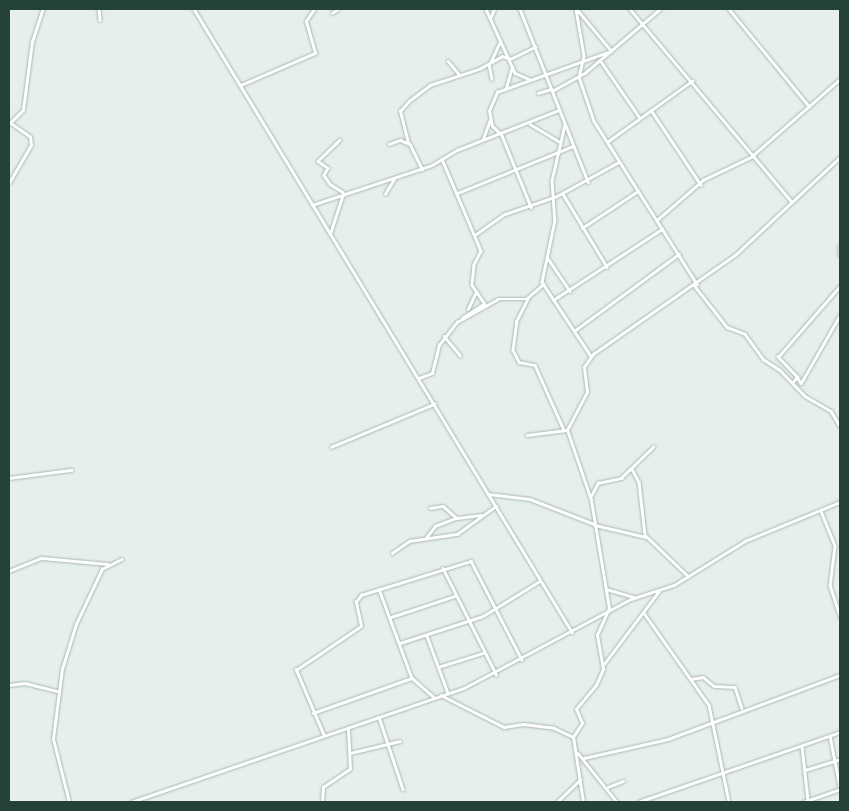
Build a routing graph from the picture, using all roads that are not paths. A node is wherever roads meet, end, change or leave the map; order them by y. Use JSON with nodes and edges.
{"nodes":[{"id":1,"x":43,"y":9,"type":"edge"},
{"id":2,"x":99,"y":9,"type":"edge"},
{"id":3,"x":194,"y":9,"type":"edge"},
{"id":4,"x":314,"y":9,"type":"edge"},
{"id":5,"x":338,"y":9,"type":"edge"},
{"id":6,"x":486,"y":9,"type":"edge"},
{"id":7,"x":494,"y":9,"type":"edge"},
{"id":8,"x":520,"y":9,"type":"edge"},
{"id":9,"x":576,"y":9,"type":"edge"},
{"id":10,"x":630,"y":9,"type":"edge"},
{"id":11,"x":660,"y":9,"type":"edge"},
{"id":12,"x":729,"y":9,"type":"edge"},
{"id":13,"x":332,"y":13,"type":"dead end"},
{"id":14,"x":100,"y":20,"type":"dead end"},
{"id":15,"x":489,"y":20,"type":"junction"},
{"id":16,"x":642,"y":23,"type":"junction"},
{"id":17,"x":500,"y":42,"type":"junction"},
{"id":18,"x":535,"y":47,"type":"junction"},
{"id":19,"x":611,"y":50,"type":"junction"},
{"id":20,"x":584,"y":57,"type":"junction"},
{"id":21,"x":509,"y":59,"type":"junction"},
{"id":22,"x":600,"y":60,"type":"junction"},
{"id":23,"x":448,"y":61,"type":"dead end"},
{"id":24,"x":489,"y":62,"type":"junction"},
{"id":25,"x":512,"y":65,"type":"junction"},
{"id":26,"x":459,"y":74,"type":"junction"},
{"id":27,"x":547,"y":75,"type":"junction"},
{"id":28,"x":579,"y":77,"type":"junction"},
{"id":29,"x":492,"y":79,"type":"dead end"},
{"id":30,"x":840,"y":79,"type":"edge"},
{"id":31,"x":530,"y":80,"type":"junction"},
{"id":32,"x":692,"y":81,"type":"junction"},
{"id":33,"x":241,"y":85,"type":"junction"},
{"id":34,"x":506,"y":88,"type":"junction"},
{"id":35,"x":552,"y":90,"type":"junction"},
{"id":36,"x":538,"y":93,"type":"dead end"},
{"id":37,"x":809,"y":107,"type":"junction"},
{"id":38,"x":560,"y":110,"type":"junction"},
{"id":39,"x":651,"y":110,"type":"junction"},
{"id":40,"x":640,"y":118,"type":"junction"},
{"id":41,"x":490,"y":120,"type":"junction"},
{"id":42,"x":530,"y":124,"type":"junction"},
{"id":43,"x":565,"y":125,"type":"junction"},
{"id":44,"x":501,"y":134,"type":"junction"},
{"id":45,"x":483,"y":139,"type":"junction"},
{"id":46,"x":340,"y":140,"type":"dead end"},
{"id":47,"x":408,"y":142,"type":"junction"},
{"id":48,"x":560,"y":142,"type":"junction"},
{"id":49,"x":607,"y":142,"type":"junction"},
{"id":50,"x":389,"y":144,"type":"dead end"},
{"id":51,"x":573,"y":146,"type":"junction"},
{"id":52,"x":560,"y":152,"type":"junction"},
{"id":53,"x":754,"y":154,"type":"junction"},
{"id":54,"x":840,"y":157,"type":"edge"},
{"id":55,"x":442,"y":158,"type":"junction"},
{"id":56,"x":619,"y":162,"type":"junction"},
{"id":57,"x":422,"y":169,"type":"junction"},
{"id":58,"x":515,"y":170,"type":"junction"},
{"id":59,"x":394,"y":179,"type":"junction"},
{"id":60,"x":588,"y":182,"type":"junction"},
{"id":61,"x":9,"y":183,"type":"edge"},
{"id":62,"x":701,"y":185,"type":"junction"},
{"id":63,"x":638,"y":191,"type":"junction"},
{"id":64,"x":344,"y":193,"type":"junction"},
{"id":65,"x":458,"y":193,"type":"junction"},
{"id":66,"x":385,"y":194,"type":"dead end"},
{"id":67,"x":563,"y":194,"type":"junction"},
{"id":68,"x":555,"y":196,"type":"junction"},
{"id":69,"x":791,"y":201,"type":"junction"},
{"id":70,"x":312,"y":206,"type":"junction"},
{"id":71,"x":531,"y":207,"type":"junction"},
{"id":72,"x":657,"y":220,"type":"junction"},
{"id":73,"x":582,"y":228,"type":"junction"},
{"id":74,"x":662,"y":229,"type":"junction"},
{"id":75,"x":330,"y":234,"type":"junction"},
{"id":76,"x":475,"y":236,"type":"junction"},
{"id":77,"x":840,"y":245,"type":"edge"},
{"id":78,"x":679,"y":254,"type":"junction"},
{"id":79,"x":840,"y":255,"type":"edge"},
{"id":80,"x":546,"y":256,"type":"junction"},
{"id":81,"x":607,"y":267,"type":"junction"},
{"id":82,"x":543,"y":284,"type":"junction"},
{"id":83,"x":696,"y":284,"type":"junction"},
{"id":84,"x":840,"y":286,"type":"edge"},
{"id":85,"x":570,"y":291,"type":"junction"},
{"id":86,"x":476,"y":292,"type":"junction"},
{"id":87,"x":529,"y":297,"type":"junction"},
{"id":88,"x":553,"y":300,"type":"junction"},
{"id":89,"x":485,"y":304,"type":"junction"},
{"id":90,"x":468,"y":311,"type":"junction"},
{"id":91,"x":840,"y":315,"type":"edge"},
{"id":92,"x":462,"y":318,"type":"junction"},
{"id":93,"x":574,"y":331,"type":"junction"},
{"id":94,"x":444,"y":336,"type":"junction"},
{"id":95,"x":460,"y":355,"type":"dead end"},
{"id":96,"x":591,"y":356,"type":"junction"},
{"id":97,"x":797,"y":377,"type":"junction"},
{"id":98,"x":419,"y":378,"type":"junction"},
{"id":99,"x":792,"y":383,"type":"junction"},
{"id":100,"x":801,"y":383,"type":"junction"},
{"id":101,"x":798,"y":390,"type":"junction"},
{"id":102,"x":434,"y":404,"type":"junction"},
{"id":103,"x":840,"y":412,"type":"edge"},
{"id":104,"x":834,"y":414,"type":"junction"},
{"id":105,"x":840,"y":426,"type":"edge"},
{"id":106,"x":564,"y":430,"type":"junction"},
{"id":107,"x":568,"y":431,"type":"junction"},
{"id":108,"x":527,"y":435,"type":"dead end"},
{"id":109,"x":653,"y":446,"type":"dead end"},
{"id":110,"x":331,"y":447,"type":"dead end"},
{"id":111,"x":632,"y":469,"type":"junction"},
{"id":112,"x":71,"y":470,"type":"dead end"},
{"id":113,"x":9,"y":478,"type":"edge"},
{"id":114,"x":488,"y":494,"type":"junction"},
{"id":115,"x":591,"y":497,"type":"junction"},
{"id":116,"x":840,"y":502,"type":"edge"},
{"id":117,"x":496,"y":506,"type":"junction"},
{"id":118,"x":430,"y":508,"type":"dead end"},
{"id":119,"x":821,"y":510,"type":"junction"},
{"id":120,"x":483,"y":515,"type":"junction"},
{"id":121,"x":457,"y":518,"type":"junction"},
{"id":122,"x":594,"y":524,"type":"junction"},
{"id":123,"x":646,"y":537,"type":"junction"},
{"id":124,"x":426,"y":538,"type":"junction"},
{"id":125,"x":392,"y":553,"type":"dead end"},
{"id":126,"x":122,"y":559,"type":"dead end"},
{"id":127,"x":108,"y":564,"type":"junction"},
{"id":128,"x":443,"y":568,"type":"junction"},
{"id":129,"x":9,"y":571,"type":"edge"},
{"id":130,"x":688,"y":576,"type":"junction"},
{"id":131,"x":540,"y":581,"type":"junction"},
{"id":132,"x":379,"y":589,"type":"junction"},
{"id":133,"x":605,"y":589,"type":"junction"},
{"id":134,"x":660,"y":590,"type":"junction"},
{"id":135,"x":455,"y":596,"type":"junction"},
{"id":136,"x":636,"y":597,"type":"junction"},
{"id":137,"x":495,"y":609,"type":"junction"},
{"id":138,"x":608,"y":613,"type":"junction"},
{"id":139,"x":644,"y":613,"type":"junction"},
{"id":140,"x":840,"y":616,"type":"edge"},
{"id":141,"x":391,"y":617,"type":"junction"},
{"id":142,"x":468,"y":622,"type":"junction"},
{"id":143,"x":572,"y":632,"type":"junction"},
{"id":144,"x":427,"y":635,"type":"junction"},
{"id":145,"x":400,"y":643,"type":"junction"},
{"id":146,"x":483,"y":652,"type":"junction"},
{"id":147,"x":522,"y":660,"type":"junction"},
{"id":148,"x":604,"y":664,"type":"junction"},
{"id":149,"x":438,"y":666,"type":"junction"},
{"id":150,"x":496,"y":674,"type":"junction"},
{"id":151,"x":840,"y":675,"type":"edge"},
{"id":152,"x":412,"y":678,"type":"junction"},
{"id":153,"x":691,"y":678,"type":"junction"},
{"id":154,"x":9,"y":685,"type":"edge"},
{"id":155,"x":58,"y":692,"type":"junction"},
{"id":156,"x":448,"y":693,"type":"junction"},
{"id":157,"x":441,"y":695,"type":"junction"},
{"id":158,"x":434,"y":696,"type":"junction"},
{"id":159,"x":742,"y":709,"type":"junction"},
{"id":160,"x":312,"y":713,"type":"junction"},
{"id":161,"x":378,"y":717,"type":"junction"},
{"id":162,"x":713,"y":718,"type":"junction"},
{"id":163,"x":348,"y":728,"type":"junction"},
{"id":164,"x":840,"y":732,"type":"edge"},
{"id":165,"x":324,"y":736,"type":"junction"},
{"id":166,"x":830,"y":736,"type":"junction"},
{"id":167,"x":573,"y":737,"type":"junction"},
{"id":168,"x":400,"y":741,"type":"dead end"},
{"id":169,"x":386,"y":742,"type":"junction"},
{"id":170,"x":802,"y":746,"type":"junction"},
{"id":171,"x":578,"y":752,"type":"junction"},
{"id":172,"x":350,"y":753,"type":"junction"},
{"id":173,"x":584,"y":758,"type":"junction"},
{"id":174,"x":840,"y":759,"type":"edge"},
{"id":175,"x":835,"y":761,"type":"junction"},
{"id":176,"x":805,"y":770,"type":"junction"},
{"id":177,"x":722,"y":772,"type":"junction"},
{"id":178,"x":581,"y":776,"type":"junction"},
{"id":179,"x":623,"y":781,"type":"dead end"},
{"id":180,"x":608,"y":787,"type":"junction"},
{"id":181,"x":840,"y":788,"type":"edge"},
{"id":182,"x":404,"y":789,"type":"dead end"},
{"id":183,"x":808,"y":800,"type":"junction"},
{"id":184,"x":69,"y":802,"type":"edge"},
{"id":185,"x":131,"y":802,"type":"edge"},
{"id":186,"x":322,"y":802,"type":"edge"},
{"id":187,"x":557,"y":802,"type":"edge"},
{"id":188,"x":583,"y":802,"type":"edge"},
{"id":189,"x":617,"y":802,"type":"edge"},
{"id":190,"x":639,"y":802,"type":"edge"},
{"id":191,"x":729,"y":802,"type":"edge"},
{"id":192,"x":803,"y":802,"type":"edge"}],
"edges":[{"from":1,"to":61,"type":"street"},
{"from":2,"to":14,"type":"street"},
{"from":3,"to":33,"type":"street"},
{"from":4,"to":33,"type":"street"},
{"from":5,"to":13,"type":"street"},
{"from":6,"to":15,"type":"street"},
{"from":7,"to":15,"type":"street"},
{"from":8,"to":18,"type":"street"},
{"from":9,"to":19,"type":"street"},
{"from":9,"to":20,"type":"street"},
{"from":10,"to":16,"type":"street"},
{"from":11,"to":16,"type":"street"},
{"from":12,"to":37,"type":"street"},
{"from":15,"to":17,"type":"street"},
{"from":16,"to":19,"type":"street"},
{"from":16,"to":32,"type":"street"},
{"from":17,"to":21,"type":"street"},
{"from":17,"to":24,"type":"street"},
{"from":18,"to":21,"type":"street"},
{"from":18,"to":27,"type":"street"},
{"from":19,"to":20,"type":"street"},
{"from":19,"to":22,"type":"street"},
{"from":20,"to":27,"type":"street"},
{"from":20,"to":28,"type":"street"},
{"from":21,"to":24,"type":"street"},
{"from":21,"to":25,"type":"street"},
{"from":22,"to":28,"type":"street"},
{"from":22,"to":40,"type":"street"},
{"from":23,"to":26,"type":"street"},
{"from":24,"to":26,"type":"street"},
{"from":24,"to":29,"type":"street"},
{"from":25,"to":31,"type":"street"},
{"from":25,"to":34,"type":"street"},
{"from":26,"to":47,"type":"street"},
{"from":27,"to":31,"type":"street"},
{"from":27,"to":35,"type":"street"},
{"from":28,"to":35,"type":"street"},
{"from":28,"to":49,"type":"street"},
{"from":30,"to":37,"type":"street"},
{"from":31,"to":34,"type":"street"},
{"from":32,"to":39,"type":"street"},
{"from":32,"to":53,"type":"street"},
{"from":33,"to":70,"type":"street"},
{"from":34,"to":41,"type":"street"},
{"from":35,"to":36,"type":"street"},
{"from":35,"to":38,"type":"street"},
{"from":37,"to":53,"type":"street"},
{"from":38,"to":42,"type":"street"},
{"from":38,"to":43,"type":"street"},
{"from":39,"to":40,"type":"street"},
{"from":39,"to":62,"type":"street"},
{"from":40,"to":49,"type":"street"},
{"from":41,"to":44,"type":"street"},
{"from":41,"to":45,"type":"street"},
{"from":42,"to":44,"type":"street"},
{"from":42,"to":48,"type":"street"},
{"from":43,"to":48,"type":"street"},
{"from":43,"to":51,"type":"street"},
{"from":44,"to":45,"type":"street"},
{"from":44,"to":58,"type":"street"},
{"from":45,"to":55,"type":"street"},
{"from":46,"to":64,"type":"street"},
{"from":47,"to":50,"type":"street"},
{"from":47,"to":57,"type":"street"},
{"from":48,"to":52,"type":"street"},
{"from":49,"to":56,"type":"street"},
{"from":51,"to":52,"type":"street"},
{"from":51,"to":60,"type":"street"},
{"from":52,"to":58,"type":"street"},
{"from":52,"to":68,"type":"street"},
{"from":53,"to":62,"type":"street"},
{"from":53,"to":69,"type":"street"},
{"from":54,"to":69,"type":"street"},
{"from":55,"to":57,"type":"street"},
{"from":55,"to":65,"type":"street"},
{"from":56,"to":60,"type":"street"},
{"from":56,"to":63,"type":"street"},
{"from":57,"to":59,"type":"street"},
{"from":58,"to":65,"type":"street"},
{"from":58,"to":71,"type":"street"},
{"from":59,"to":64,"type":"street"},
{"from":59,"to":66,"type":"street"},
{"from":60,"to":67,"type":"street"},
{"from":62,"to":72,"type":"street"},
{"from":63,"to":72,"type":"street"},
{"from":63,"to":73,"type":"street"},
{"from":64,"to":70,"type":"street"},
{"from":64,"to":75,"type":"street"},
{"from":65,"to":76,"type":"street"},
{"from":67,"to":68,"type":"street"},
{"from":67,"to":73,"type":"street"},
{"from":68,"to":71,"type":"street"},
{"from":68,"to":80,"type":"street"},
{"from":69,"to":83,"type":"street"},
{"from":70,"to":75,"type":"street"},
{"from":71,"to":76,"type":"street"},
{"from":72,"to":74,"type":"street"},
{"from":73,"to":81,"type":"street"},
{"from":74,"to":78,"type":"street"},
{"from":74,"to":81,"type":"street"},
{"from":75,"to":98,"type":"street"},
{"from":76,"to":86,"type":"street"},
{"from":77,"to":79,"type":"street"},
{"from":78,"to":83,"type":"street"},
{"from":78,"to":93,"type":"street"},
{"from":80,"to":82,"type":"street"},
{"from":80,"to":85,"type":"street"},
{"from":81,"to":85,"type":"street"},
{"from":82,"to":87,"type":"street"},
{"from":82,"to":88,"type":"street"},
{"from":83,"to":96,"type":"street"},
{"from":83,"to":99,"type":"street"},
{"from":84,"to":97,"type":"street"},
{"from":85,"to":88,"type":"street"},
{"from":86,"to":89,"type":"street"},
{"from":86,"to":90,"type":"street"},
{"from":87,"to":89,"type":"street"},
{"from":87,"to":106,"type":"street"},
{"from":88,"to":93,"type":"street"},
{"from":89,"to":90,"type":"street"},
{"from":89,"to":92,"type":"street"},
{"from":90,"to":92,"type":"street"},
{"from":91,"to":100,"type":"street"},
{"from":92,"to":94,"type":"street"},
{"from":93,"to":96,"type":"street"},
{"from":94,"to":95,"type":"street"},
{"from":94,"to":98,"type":"street"},
{"from":96,"to":107,"type":"street"},
{"from":97,"to":99,"type":"street"},
{"from":97,"to":100,"type":"street"},
{"from":98,"to":102,"type":"street"},
{"from":99,"to":101,"type":"street"},
{"from":100,"to":101,"type":"street"},
{"from":101,"to":104,"type":"street"},
{"from":102,"to":110,"type":"street"},
{"from":102,"to":114,"type":"street"},
{"from":103,"to":104,"type":"street"},
{"from":104,"to":105,"type":"street"},
{"from":106,"to":107,"type":"street"},
{"from":106,"to":108,"type":"street"},
{"from":107,"to":115,"type":"street"},
{"from":109,"to":111,"type":"street"},
{"from":111,"to":115,"type":"street"},
{"from":111,"to":123,"type":"street"},
{"from":112,"to":113,"type":"street"},
{"from":114,"to":117,"type":"street"},
{"from":114,"to":122,"type":"street"},
{"from":115,"to":122,"type":"street"},
{"from":116,"to":119,"type":"street"},
{"from":117,"to":120,"type":"street"},
{"from":117,"to":131,"type":"street"},
{"from":118,"to":121,"type":"street"},
{"from":119,"to":130,"type":"street"},
{"from":119,"to":140,"type":"street"},
{"from":120,"to":121,"type":"street"},
{"from":120,"to":124,"type":"street"},
{"from":121,"to":124,"type":"street"},
{"from":122,"to":123,"type":"street"},
{"from":122,"to":133,"type":"street"},
{"from":123,"to":130,"type":"street"},
{"from":124,"to":125,"type":"street"},
{"from":126,"to":127,"type":"street"},
{"from":127,"to":129,"type":"street"},
{"from":127,"to":155,"type":"street"},
{"from":128,"to":132,"type":"street"},
{"from":128,"to":135,"type":"street"},
{"from":128,"to":137,"type":"street"},
{"from":130,"to":134,"type":"street"},
{"from":131,"to":137,"type":"street"},
{"from":131,"to":143,"type":"street"},
{"from":132,"to":141,"type":"street"},
{"from":132,"to":160,"type":"street"},
{"from":133,"to":136,"type":"street"},
{"from":133,"to":138,"type":"street"},
{"from":134,"to":136,"type":"street"},
{"from":134,"to":139,"type":"street"},
{"from":135,"to":141,"type":"street"},
{"from":135,"to":142,"type":"street"},
{"from":136,"to":138,"type":"street"},
{"from":137,"to":142,"type":"street"},
{"from":137,"to":147,"type":"street"},
{"from":138,"to":143,"type":"street"},
{"from":138,"to":148,"type":"street"},
{"from":139,"to":148,"type":"street"},
{"from":139,"to":153,"type":"street"},
{"from":141,"to":145,"type":"street"},
{"from":142,"to":144,"type":"street"},
{"from":142,"to":146,"type":"street"},
{"from":143,"to":147,"type":"street"},
{"from":144,"to":145,"type":"street"},
{"from":144,"to":149,"type":"street"},
{"from":145,"to":152,"type":"street"},
{"from":146,"to":149,"type":"street"},
{"from":146,"to":150,"type":"street"},
{"from":147,"to":150,"type":"street"},
{"from":148,"to":167,"type":"street"},
{"from":149,"to":156,"type":"street"},
{"from":150,"to":156,"type":"street"},
{"from":151,"to":159,"type":"street"},
{"from":152,"to":158,"type":"street"},
{"from":152,"to":160,"type":"street"},
{"from":153,"to":159,"type":"street"},
{"from":153,"to":162,"type":"street"},
{"from":154,"to":155,"type":"street"},
{"from":155,"to":184,"type":"street"},
{"from":156,"to":157,"type":"street"},
{"from":157,"to":158,"type":"street"},
{"from":157,"to":167,"type":"street"},
{"from":158,"to":161,"type":"street"},
{"from":159,"to":162,"type":"street"},
{"from":160,"to":165,"type":"street"},
{"from":161,"to":163,"type":"street"},
{"from":161,"to":169,"type":"street"},
{"from":162,"to":173,"type":"street"},
{"from":162,"to":177,"type":"street"},
{"from":163,"to":165,"type":"street"},
{"from":163,"to":172,"type":"street"},
{"from":164,"to":166,"type":"street"},
{"from":165,"to":185,"type":"street"},
{"from":166,"to":170,"type":"street"},
{"from":166,"to":175,"type":"street"},
{"from":167,"to":171,"type":"street"},
{"from":168,"to":169,"type":"street"},
{"from":169,"to":172,"type":"street"},
{"from":169,"to":182,"type":"street"},
{"from":170,"to":176,"type":"street"},
{"from":170,"to":177,"type":"street"},
{"from":171,"to":173,"type":"street"},
{"from":171,"to":178,"type":"street"},
{"from":172,"to":186,"type":"street"},
{"from":173,"to":180,"type":"street"},
{"from":174,"to":175,"type":"street"},
{"from":175,"to":176,"type":"street"},
{"from":175,"to":181,"type":"street"},
{"from":176,"to":183,"type":"street"},
{"from":177,"to":190,"type":"street"},
{"from":177,"to":191,"type":"street"},
{"from":178,"to":187,"type":"street"},
{"from":178,"to":188,"type":"street"},
{"from":179,"to":180,"type":"street"},
{"from":180,"to":189,"type":"street"},
{"from":181,"to":183,"type":"street"},
{"from":183,"to":192,"type":"street"}]}
